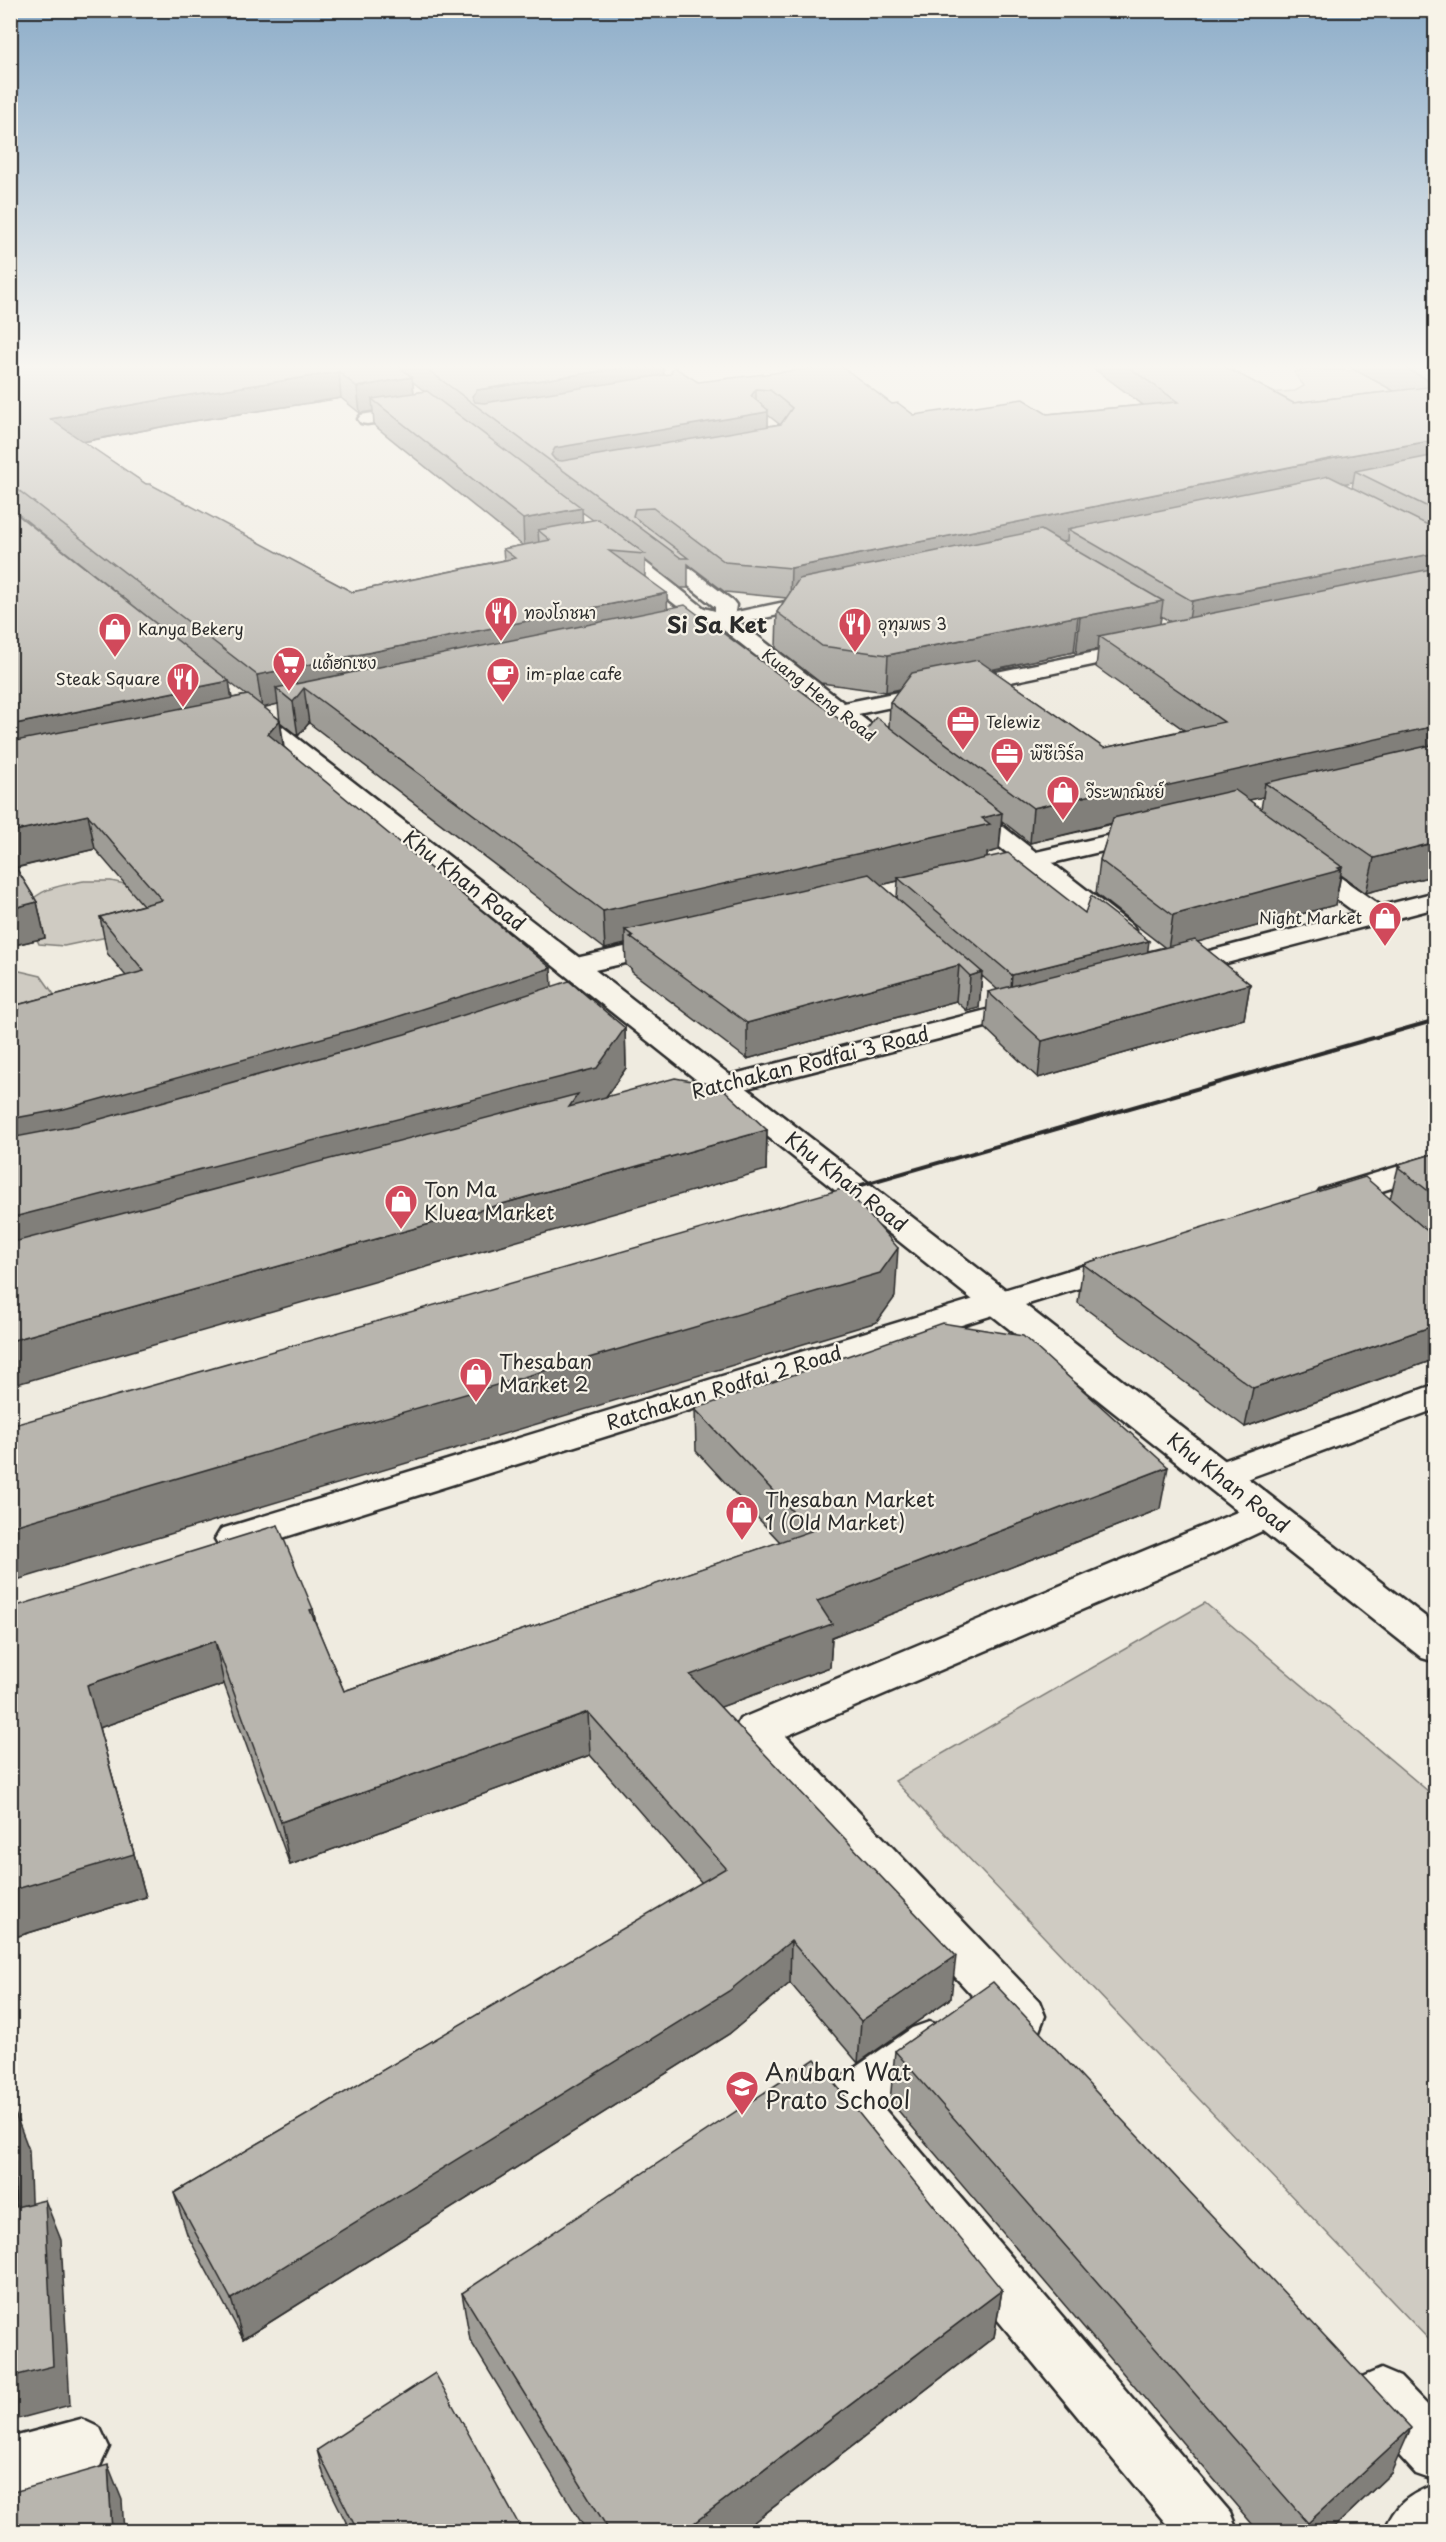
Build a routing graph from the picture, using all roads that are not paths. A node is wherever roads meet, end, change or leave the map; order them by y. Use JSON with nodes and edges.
{"nodes":[{"id":1,"x":636,"y":536,"type":"edge"},
{"id":2,"x":597,"y":538,"type":"edge"},
{"id":3,"x":837,"y":597,"type":"edge"},
{"id":4,"x":723,"y":620,"type":"junction"},
{"id":5,"x":642,"y":637,"type":"edge"},
{"id":6,"x":1161,"y":645,"type":"edge"},
{"id":7,"x":229,"y":696,"type":"edge"},
{"id":8,"x":839,"y":711,"type":"junction"},
{"id":9,"x":922,"y":775,"type":"edge"},
{"id":10,"x":949,"y":796,"type":"edge"},
{"id":11,"x":1178,"y":826,"type":"edge"},
{"id":12,"x":1281,"y":847,"type":"edge"},
{"id":13,"x":1031,"y":860,"type":"junction"},
{"id":14,"x":997,"y":868,"type":"edge"},
{"id":15,"x":1436,"y":900,"type":"edge"},
{"id":16,"x":1376,"y":915,"type":"junction"},
{"id":17,"x":688,"y":940,"type":"edge"},
{"id":18,"x":573,"y":967,"type":"junction"},
{"id":19,"x":979,"y":990,"type":"edge"},
{"id":20,"x":610,"y":996,"type":"junction"},
{"id":21,"x":1049,"y":1002,"type":"edge"},
{"id":22,"x":576,"y":1007,"type":"edge"},
{"id":23,"x":1005,"y":1013,"type":"junction"},
{"id":24,"x":723,"y":1085,"type":"junction"},
{"id":25,"x":666,"y":1101,"type":"edge"},
{"id":26,"x":1436,"y":1164,"type":"edge"},
{"id":27,"x":1351,"y":1191,"type":"junction"},
{"id":28,"x":1305,"y":1206,"type":"edge"},
{"id":29,"x":1376,"y":1213,"type":"edge"},
{"id":30,"x":1158,"y":1252,"type":"edge"},
{"id":31,"x":999,"y":1303,"type":"junction"},
{"id":32,"x":1436,"y":1396,"type":"edge"},
{"id":33,"x":1219,"y":1476,"type":"junction"},
{"id":34,"x":1266,"y":1513,"type":"junction"},
{"id":35,"x":204,"y":1548,"type":"edge"},
{"id":36,"x":1436,"y":1647,"type":"edge"},
{"id":37,"x":1000,"y":1993,"type":"junction"},
{"id":38,"x":1049,"y":2045,"type":"edge"},
{"id":39,"x":1353,"y":2367,"type":"edge"},
{"id":40,"x":81,"y":2447,"type":"dead end"},
{"id":41,"x":1436,"y":2454,"type":"edge"},
{"id":42,"x":10,"y":2466,"type":"edge"},
{"id":43,"x":1436,"y":2512,"type":"edge"},
{"id":44,"x":1210,"y":2532,"type":"edge"},
{"id":45,"x":1412,"y":2532,"type":"edge"}],
"edges":[{"from":1,"to":4,"type":"street"},
{"from":2,"to":4,"type":"street","name":"Kuang Heng Road"},
{"from":3,"to":4,"type":"street"},
{"from":4,"to":5,"type":"street"},
{"from":4,"to":8,"type":"street","name":"Kuang Heng Road"},
{"from":6,"to":8,"type":"street"},
{"from":7,"to":18,"type":"street","name":"Khu Khan Road"},
{"from":8,"to":9,"type":"street","name":"Kuang Heng Road"},
{"from":10,"to":13,"type":"street"},
{"from":11,"to":13,"type":"street"},
{"from":12,"to":16,"type":"street"},
{"from":13,"to":14,"type":"street"},
{"from":13,"to":16,"type":"street"},
{"from":15,"to":16,"type":"street"},
{"from":17,"to":18,"type":"street"},
{"from":18,"to":20,"type":"street","name":"Khu Khan Road"},
{"from":19,"to":23,"type":"street"},
{"from":20,"to":22,"type":"street"},
{"from":20,"to":24,"type":"street","name":"Khu Khan Road"},
{"from":21,"to":23,"type":"street","name":"Ratchakan Rodfai 3 Road"},
{"from":23,"to":24,"type":"street","name":"Ratchakan Rodfai 3 Road"},
{"from":24,"to":25,"type":"street","name":"Ratchakan Rodfai 3 Road"},
{"from":24,"to":31,"type":"street","name":"Khu Khan Road"},
{"from":26,"to":27,"type":"street"},
{"from":27,"to":28,"type":"street"},
{"from":27,"to":29,"type":"street"},
{"from":30,"to":31,"type":"street","name":"Ratchakan Rodfai 2 Road"},
{"from":31,"to":33,"type":"street","name":"Khu Khan Road"},
{"from":31,"to":35,"type":"street","name":"Ratchakan Rodfai 2 Road"},
{"from":32,"to":33,"type":"street"},
{"from":33,"to":34,"type":"street","name":"Khu Khan Road"},
{"from":34,"to":36,"type":"street","name":"Khu Khan Road"},
{"from":34,"to":37,"type":"street"},
{"from":37,"to":38,"type":"street"},
{"from":37,"to":44,"type":"street"},
{"from":39,"to":41,"type":"street"},
{"from":40,"to":42,"type":"street"},
{"from":43,"to":45,"type":"street"}]}
